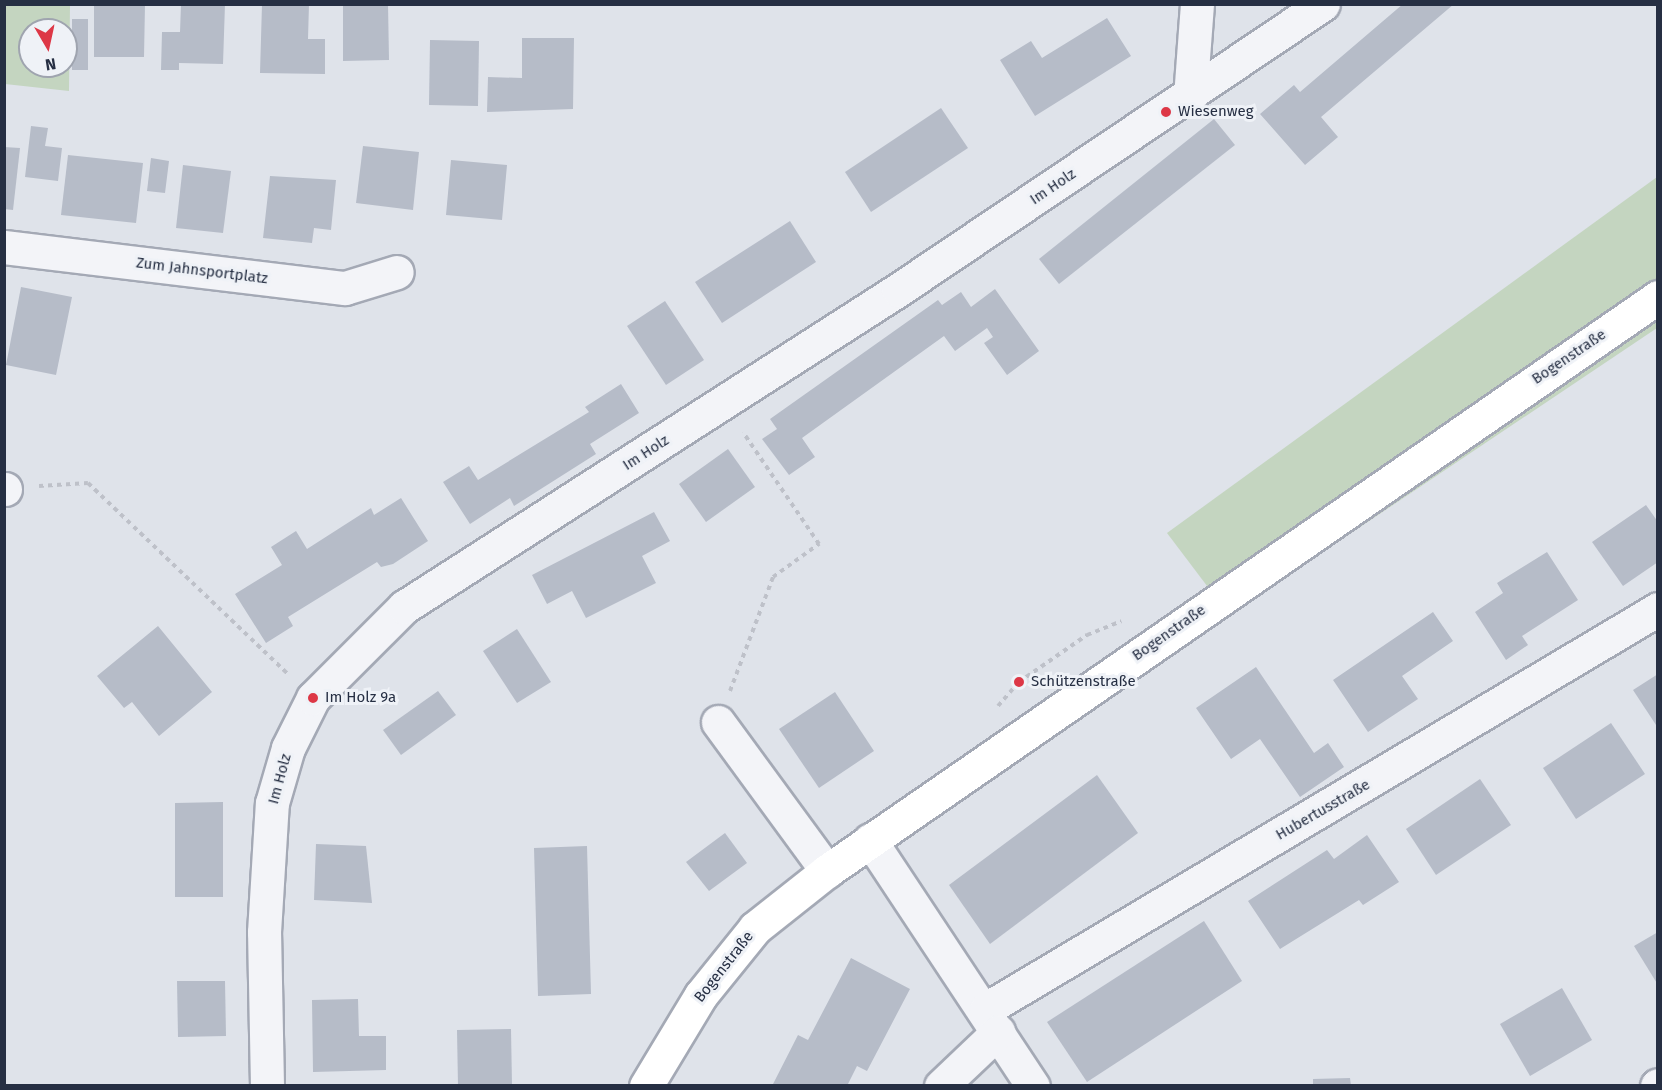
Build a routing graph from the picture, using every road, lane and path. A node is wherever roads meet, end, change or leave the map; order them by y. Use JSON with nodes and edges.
{"nodes":[{"id":1,"x":1197,"y":4,"type":"edge"},
{"id":2,"x":1323,"y":4,"type":"edge"},
{"id":3,"x":1190,"y":97,"type":"junction"},
{"id":4,"x":4,"y":248,"type":"edge"},
{"id":5,"x":397,"y":272,"type":"dead end"},
{"id":6,"x":1658,"y":297,"type":"edge"},
{"id":7,"x":722,"y":402,"type":"junction"},
{"id":8,"x":5,"y":489,"type":"edge"},
{"id":9,"x":1658,"y":609,"type":"edge"},
{"id":10,"x":1131,"y":617,"type":"dead end"},
{"id":11,"x":313,"y":698,"type":"junction"},
{"id":12,"x":996,"y":709,"type":"dead end"},
{"id":13,"x":718,"y":722,"type":"joint"},
{"id":14,"x":870,"y":840,"type":"junction"},
{"id":15,"x":828,"y":871,"type":"junction"},
{"id":16,"x":992,"y":1021,"type":"junction"},
{"id":17,"x":267,"y":1086,"type":"edge"},
{"id":18,"x":646,"y":1086,"type":"edge"},
{"id":19,"x":941,"y":1086,"type":"edge"},
{"id":20,"x":1034,"y":1086,"type":"edge"}],
"edges":[{"from":1,"to":3,"type":"street"},
{"from":2,"to":3,"type":"street","name":"Im Holz"},
{"from":3,"to":7,"type":"street","name":"Im Holz"},
{"from":4,"to":5,"type":"street","name":"Zum Jahnsportplatz"},
{"from":6,"to":14,"type":"main road","name":"Bogenstraße"},
{"from":7,"to":11,"type":"street","name":"Im Holz"},
{"from":7,"to":13,"type":"path"},
{"from":8,"to":11,"type":"path"},
{"from":9,"to":16,"type":"street","name":"Hubertusstraße"},
{"from":10,"to":12,"type":"path"},
{"from":11,"to":17,"type":"street","name":"Im Holz"},
{"from":13,"to":15,"type":"street"},
{"from":14,"to":15,"type":"main road","name":"Bogenstraße"},
{"from":14,"to":16,"type":"street"},
{"from":15,"to":18,"type":"main road","name":"Bogenstraße"},
{"from":16,"to":19,"type":"street","name":"Hubertusstraße"},
{"from":16,"to":20,"type":"street"}]}
